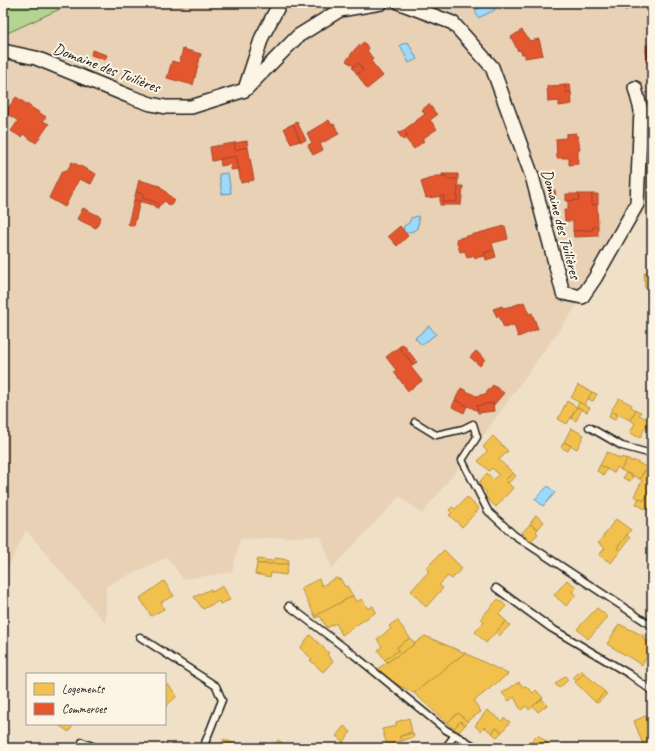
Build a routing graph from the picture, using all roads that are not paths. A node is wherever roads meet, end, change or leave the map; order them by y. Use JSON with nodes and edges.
{"nodes":[{"id":1,"x":280,"y":3,"type":"edge"},
{"id":2,"x":381,"y":3,"type":"edge"},
{"id":3,"x":400,"y":3,"type":"edge"},
{"id":4,"x":3,"y":51,"type":"edge"},
{"id":5,"x":635,"y":88,"type":"dead end"},
{"id":6,"x":245,"y":90,"type":"junction"},
{"id":7,"x":415,"y":422,"type":"dead end"},
{"id":8,"x":589,"y":427,"type":"dead end"},
{"id":9,"x":652,"y":454,"type":"edge"},
{"id":10,"x":496,"y":588,"type":"dead end"},
{"id":11,"x":289,"y":606,"type":"dead end"},
{"id":12,"x":652,"y":626,"type":"edge"},
{"id":13,"x":140,"y":637,"type":"dead end"},
{"id":14,"x":652,"y":691,"type":"edge"},
{"id":15,"x":456,"y":735,"type":"junction"},
{"id":16,"x":82,"y":742,"type":"dead end"},
{"id":17,"x":97,"y":748,"type":"edge"},
{"id":18,"x":203,"y":748,"type":"edge"},
{"id":19,"x":445,"y":748,"type":"edge"},
{"id":20,"x":478,"y":748,"type":"edge"}],
"edges":[{"from":1,"to":6,"type":"street"},
{"from":2,"to":6,"type":"street","name":"Domaine des Tuilières"},
{"from":3,"to":5,"type":"street","name":"Domaine des Tuilières"},
{"from":4,"to":6,"type":"street","name":"Domaine des Tuilières"},
{"from":7,"to":12,"type":"lane"},
{"from":8,"to":9,"type":"lane"},
{"from":10,"to":14,"type":"lane"},
{"from":11,"to":15,"type":"lane"},
{"from":13,"to":18,"type":"lane"},
{"from":15,"to":19,"type":"lane"},
{"from":15,"to":20,"type":"lane"},
{"from":16,"to":17,"type":"lane"}]}
